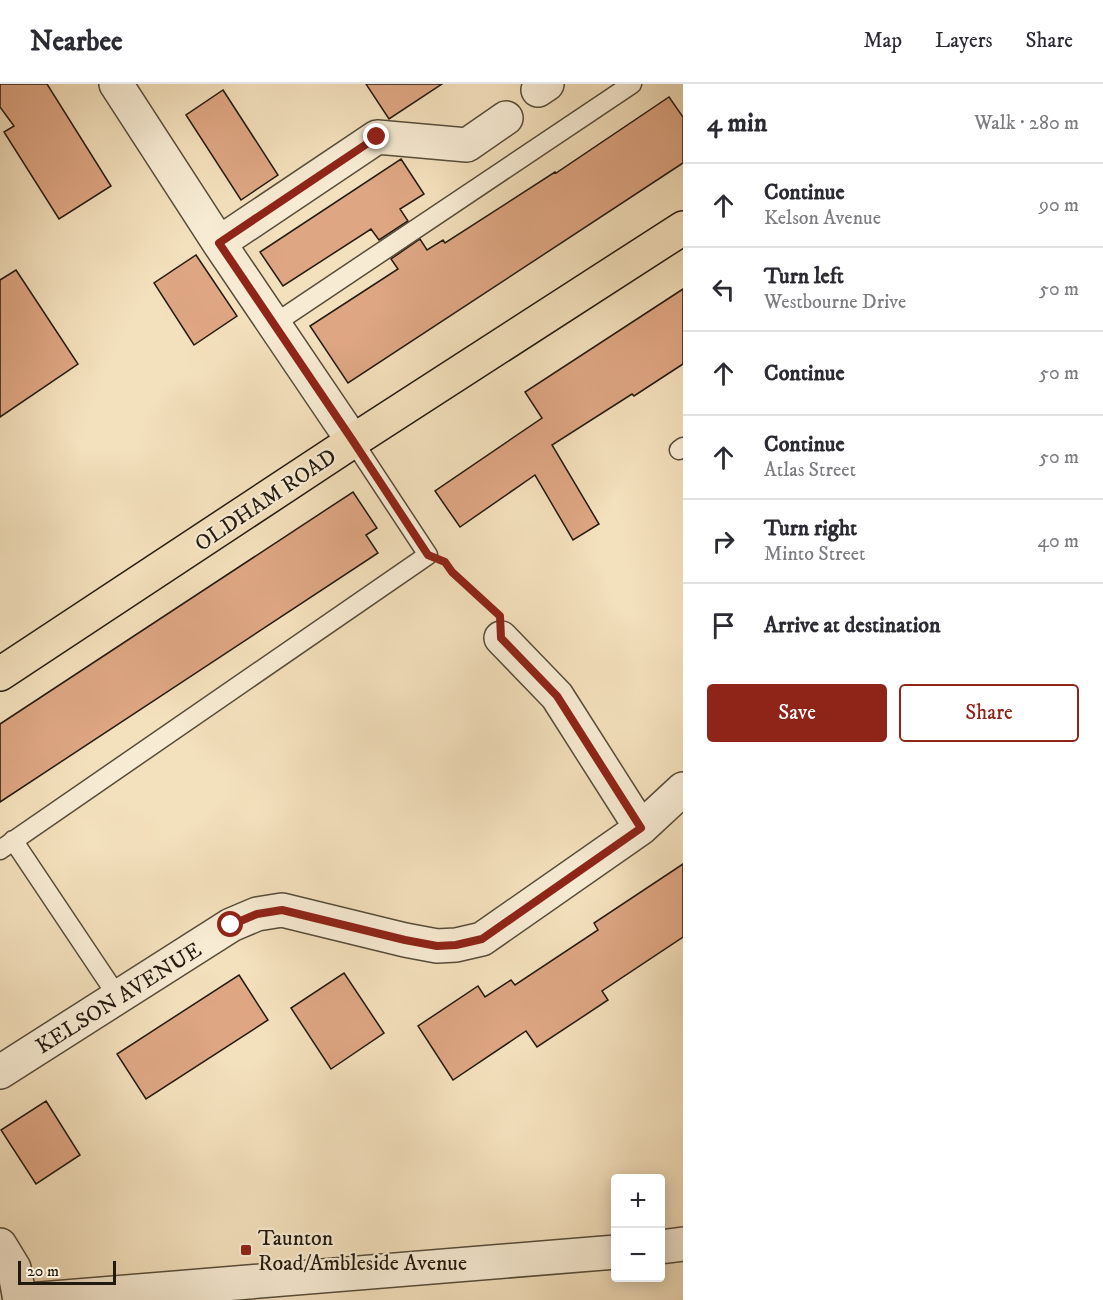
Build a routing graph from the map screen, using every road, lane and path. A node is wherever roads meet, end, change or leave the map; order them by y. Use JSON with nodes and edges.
{"nodes":[{"id":1,"x":116,"y":84,"type":"edge"},
{"id":2,"x":632,"y":84,"type":"edge"},
{"id":3,"x":506,"y":118,"type":"dead end"},
{"id":4,"x":683,"y":228,"type":"edge"},
{"id":5,"x":219,"y":243,"type":"junction"},
{"id":6,"x":274,"y":324,"type":"junction"},
{"id":7,"x":353,"y":441,"type":"junction"},
{"id":8,"x":428,"y":555,"type":"junction"},
{"id":9,"x":501,"y":638,"type":"joint"},
{"id":10,"x":0,"y":674,"type":"edge"},
{"id":11,"x":683,"y":789,"type":"edge"},
{"id":12,"x":641,"y":828,"type":"junction"},
{"id":13,"x":7,"y":845,"type":"edge"},
{"id":14,"x":118,"y":997,"type":"junction"},
{"id":15,"x":0,"y":1072,"type":"edge"},
{"id":16,"x":683,"y":1244,"type":"edge"},
{"id":17,"x":0,"y":1245,"type":"edge"},
{"id":18,"x":665,"y":1246,"type":"edge"},
{"id":19,"x":611,"y":1252,"type":"edge"},
{"id":20,"x":20,"y":1300,"type":"edge"},
{"id":21,"x":28,"y":1300,"type":"edge"}],
"edges":[{"from":1,"to":5,"type":"street"},
{"from":2,"to":6,"type":"lane"},
{"from":3,"to":5,"type":"street"},
{"from":4,"to":7,"type":"highway","name":"OLDHAM ROAD"},
{"from":5,"to":6,"type":"street"},
{"from":6,"to":7,"type":"street"},
{"from":7,"to":8,"type":"lane"},
{"from":7,"to":10,"type":"highway","name":"OLDHAM ROAD"},
{"from":8,"to":9,"type":"path"},
{"from":8,"to":13,"type":"lane"},
{"from":9,"to":12,"type":"street"},
{"from":11,"to":12,"type":"street","name":"KELSON AVENUE"},
{"from":12,"to":14,"type":"street","name":"KELSON AVENUE"},
{"from":13,"to":14,"type":"lane"},
{"from":14,"to":15,"type":"street","name":"KELSON AVENUE"},
{"from":16,"to":18,"type":"street"},
{"from":17,"to":20,"type":"street"},
{"from":19,"to":21,"type":"street"}]}
